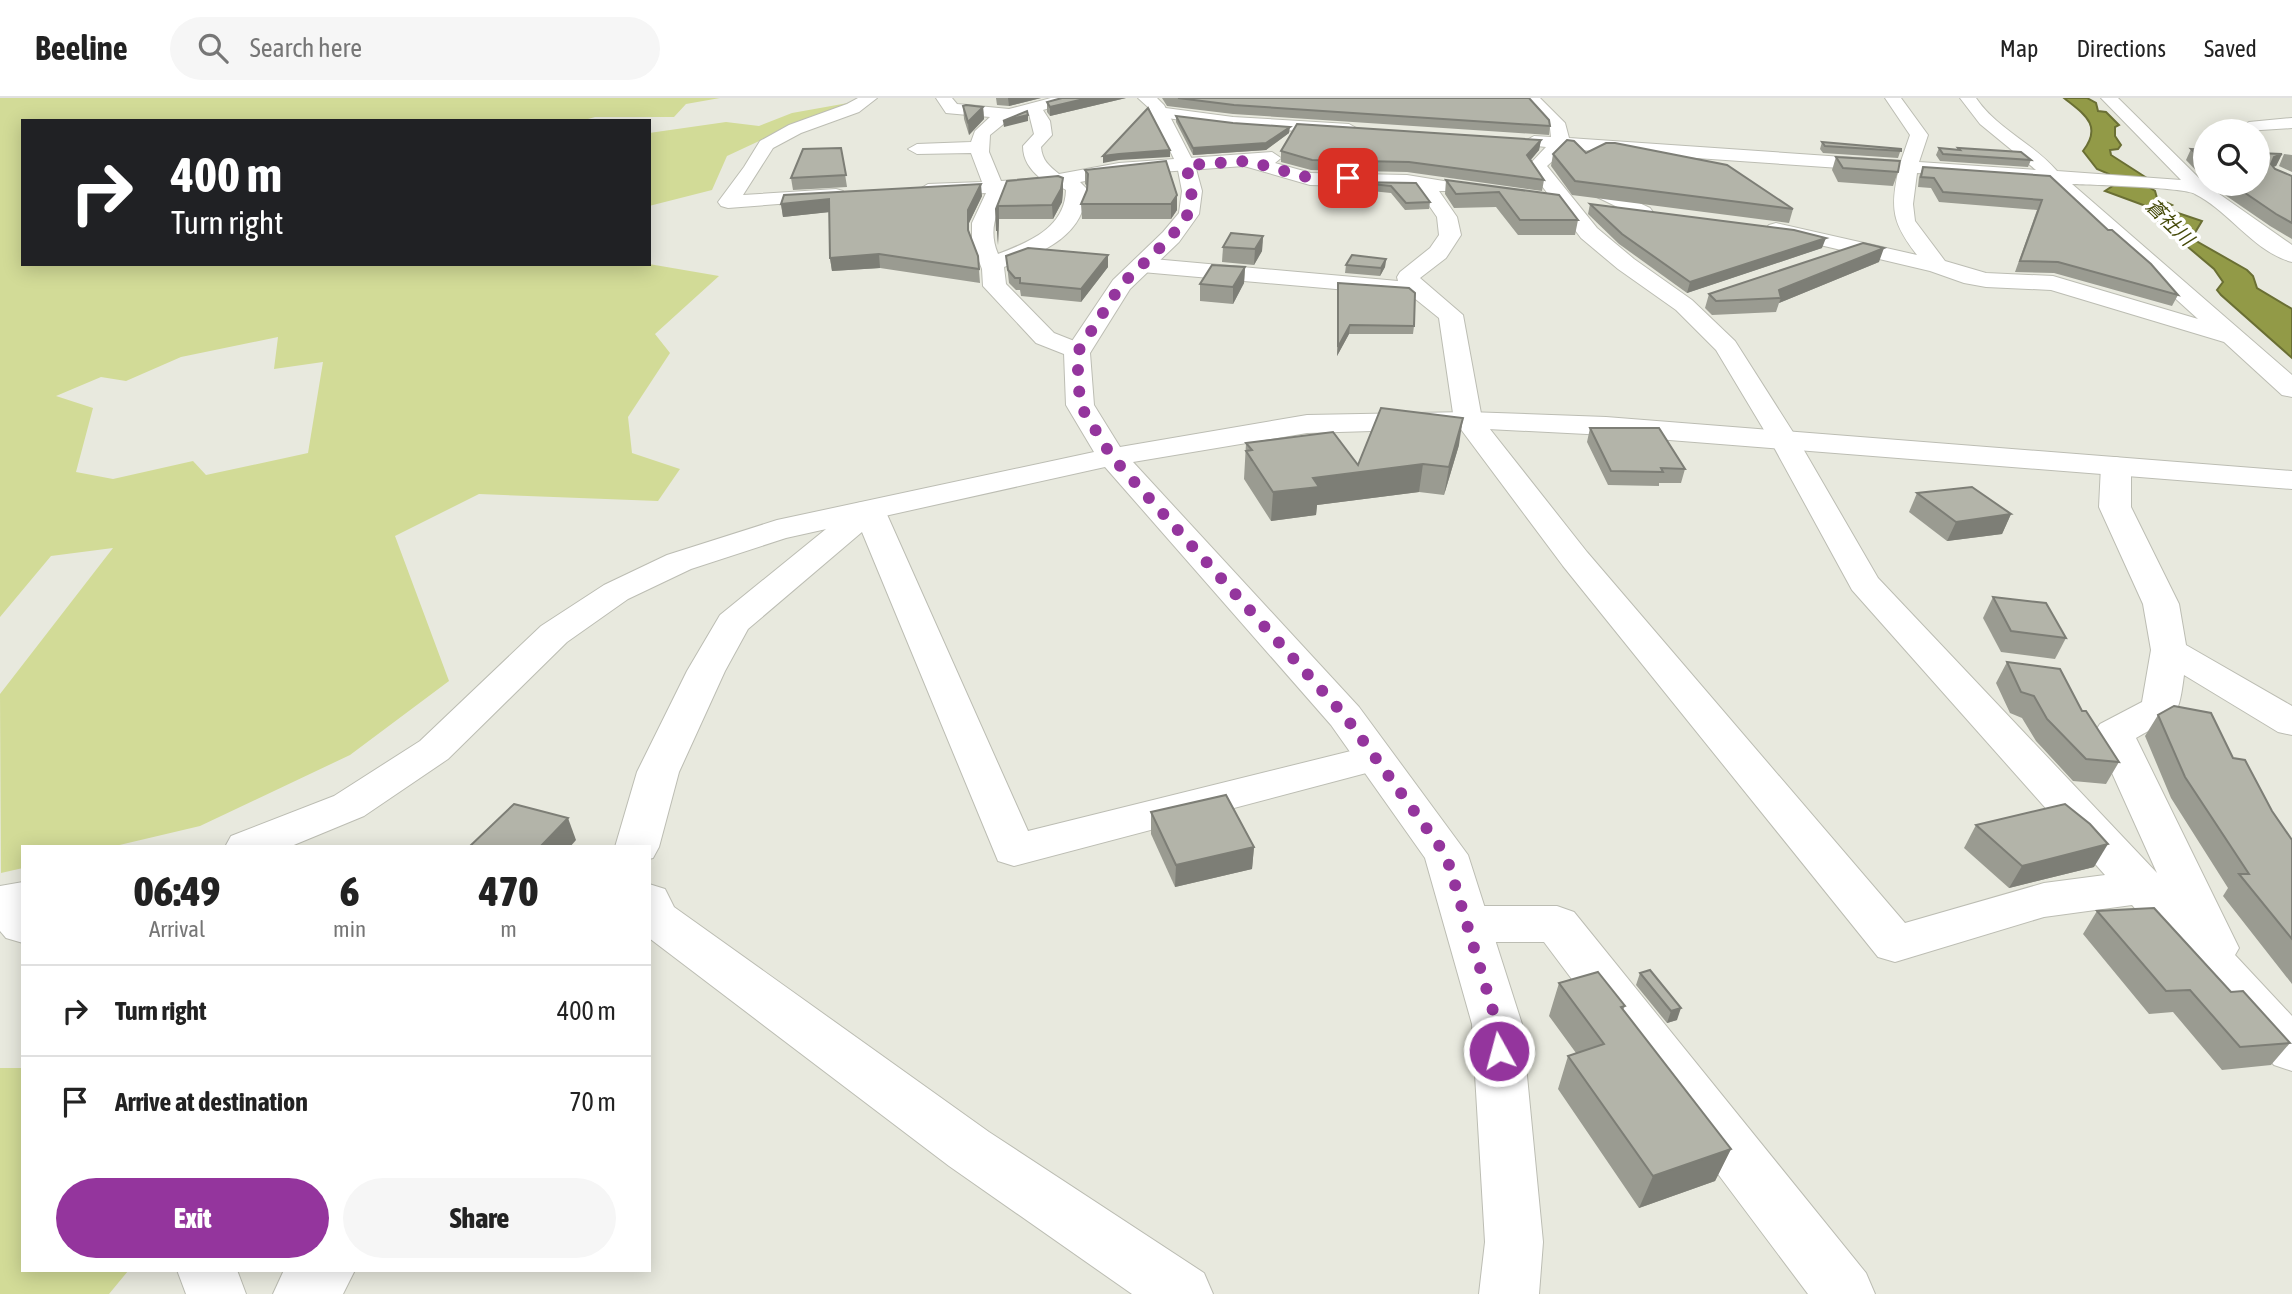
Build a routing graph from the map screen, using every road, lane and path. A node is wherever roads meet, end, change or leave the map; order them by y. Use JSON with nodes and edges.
{"nodes":[{"id":1,"x":869,"y":98,"type":"edge"},
{"id":2,"x":944,"y":98,"type":"edge"},
{"id":3,"x":1068,"y":98,"type":"edge"},
{"id":4,"x":1146,"y":98,"type":"edge"},
{"id":5,"x":1531,"y":98,"type":"edge"},
{"id":6,"x":1893,"y":98,"type":"edge"},
{"id":7,"x":1968,"y":98,"type":"edge"},
{"id":8,"x":2110,"y":98,"type":"edge"},
{"id":9,"x":1033,"y":108,"type":"junction"},
{"id":10,"x":1158,"y":112,"type":"junction"},
{"id":11,"x":1011,"y":114,"type":"junction"},
{"id":12,"x":2292,"y":123,"type":"edge"},
{"id":13,"x":2270,"y":125,"type":"edge"},
{"id":14,"x":1228,"y":130,"type":"edge"},
{"id":15,"x":1368,"y":130,"type":"edge"},
{"id":16,"x":1170,"y":132,"type":"junction"},
{"id":17,"x":1512,"y":139,"type":"edge"},
{"id":18,"x":1561,"y":143,"type":"junction"},
{"id":19,"x":979,"y":147,"type":"junction"},
{"id":20,"x":917,"y":149,"type":"dead end"},
{"id":21,"x":1300,"y":155,"type":"edge"},
{"id":22,"x":1248,"y":161,"type":"junction"},
{"id":23,"x":1541,"y":162,"type":"junction"},
{"id":24,"x":1186,"y":165,"type":"junction"},
{"id":25,"x":1910,"y":167,"type":"junction"},
{"id":26,"x":2060,"y":177,"type":"junction"},
{"id":27,"x":1059,"y":179,"type":"junction"},
{"id":28,"x":1423,"y":183,"type":"junction"},
{"id":29,"x":2191,"y":186,"type":"junction"},
{"id":30,"x":995,"y":187,"type":"junction"},
{"id":31,"x":912,"y":191,"type":"edge"},
{"id":32,"x":1475,"y":191,"type":"edge"},
{"id":33,"x":858,"y":194,"type":"edge"},
{"id":34,"x":1541,"y":200,"type":"edge"},
{"id":35,"x":1568,"y":204,"type":"junction"},
{"id":36,"x":1638,"y":212,"type":"junction"},
{"id":37,"x":1670,"y":215,"type":"edge"},
{"id":38,"x":1750,"y":226,"type":"edge"},
{"id":39,"x":2254,"y":230,"type":"junction"},
{"id":40,"x":2292,"y":231,"type":"edge"},
{"id":41,"x":1588,"y":232,"type":"junction"},
{"id":42,"x":1857,"y":247,"type":"junction"},
{"id":43,"x":2292,"y":255,"type":"edge"},
{"id":44,"x":1820,"y":260,"type":"edge"},
{"id":45,"x":991,"y":264,"type":"junction"},
{"id":46,"x":1142,"y":265,"type":"junction"},
{"id":47,"x":1937,"y":266,"type":"junction"},
{"id":48,"x":1417,"y":287,"type":"junction"},
{"id":49,"x":1709,"y":297,"type":"edge"},
{"id":50,"x":1684,"y":305,"type":"junction"},
{"id":51,"x":2233,"y":337,"type":"junction"},
{"id":52,"x":1078,"y":351,"type":"junction"},
{"id":53,"x":2292,"y":389,"type":"edge"},
{"id":54,"x":1468,"y":420,"type":"junction"},
{"id":55,"x":1784,"y":440,"type":"junction"},
{"id":56,"x":1112,"y":457,"type":"junction"},
{"id":57,"x":2116,"y":467,"type":"junction"},
{"id":58,"x":2292,"y":480,"type":"edge"},
{"id":59,"x":869,"y":510,"type":"junction"},
{"id":60,"x":2169,"y":650,"type":"junction"},
{"id":61,"x":2292,"y":723,"type":"edge"},
{"id":62,"x":1375,"y":758,"type":"junction"},
{"id":63,"x":252,"y":845,"type":"edge"},
{"id":64,"x":638,"y":845,"type":"edge"},
{"id":65,"x":2144,"y":887,"type":"junction"},
{"id":66,"x":21,"y":899,"type":"edge"},
{"id":67,"x":0,"y":903,"type":"edge"},
{"id":68,"x":651,"y":913,"type":"edge"},
{"id":69,"x":21,"y":923,"type":"edge"},
{"id":70,"x":1467,"y":923,"type":"junction"},
{"id":71,"x":2232,"y":984,"type":"junction"},
{"id":72,"x":2292,"y":1050,"type":"edge"},
{"id":73,"x":208,"y":1272,"type":"edge"},
{"id":74,"x":323,"y":1272,"type":"edge"},
{"id":75,"x":216,"y":1294,"type":"edge"},
{"id":76,"x":303,"y":1294,"type":"edge"},
{"id":77,"x":1183,"y":1294,"type":"edge"},
{"id":78,"x":1510,"y":1294,"type":"edge"},
{"id":79,"x":1845,"y":1294,"type":"edge"}],
"edges":[{"from":1,"to":33,"type":"street"},
{"from":2,"to":11,"type":"street"},
{"from":3,"to":9,"type":"street"},
{"from":4,"to":10,"type":"street"},
{"from":5,"to":18,"type":"street"},
{"from":6,"to":25,"type":"street"},
{"from":7,"to":26,"type":"street"},
{"from":8,"to":29,"type":"street"},
{"from":9,"to":11,"type":"street"},
{"from":9,"to":27,"type":"street"},
{"from":10,"to":15,"type":"street"},
{"from":10,"to":16,"type":"street"},
{"from":11,"to":19,"type":"street"},
{"from":12,"to":13,"type":"street"},
{"from":14,"to":16,"type":"street"},
{"from":16,"to":24,"type":"street"},
{"from":17,"to":18,"type":"street"},
{"from":18,"to":23,"type":"street"},
{"from":18,"to":25,"type":"street"},
{"from":19,"to":20,"type":"street"},
{"from":19,"to":30,"type":"street"},
{"from":21,"to":22,"type":"street"},
{"from":22,"to":24,"type":"street"},
{"from":22,"to":28,"type":"street"},
{"from":23,"to":35,"type":"street"},
{"from":23,"to":36,"type":"street"},
{"from":24,"to":27,"type":"street"},
{"from":24,"to":46,"type":"street"},
{"from":25,"to":26,"type":"street"},
{"from":25,"to":47,"type":"street"},
{"from":26,"to":29,"type":"street"},
{"from":26,"to":51,"type":"street"},
{"from":27,"to":30,"type":"street"},
{"from":27,"to":45,"type":"street"},
{"from":28,"to":32,"type":"street"},
{"from":28,"to":48,"type":"street"},
{"from":29,"to":39,"type":"street"},
{"from":30,"to":31,"type":"street"},
{"from":30,"to":45,"type":"street"},
{"from":34,"to":35,"type":"street"},
{"from":35,"to":36,"type":"street"},
{"from":35,"to":41,"type":"street"},
{"from":36,"to":37,"type":"street"},
{"from":36,"to":41,"type":"street"},
{"from":38,"to":42,"type":"street"},
{"from":39,"to":40,"type":"street"},
{"from":39,"to":43,"type":"street"},
{"from":41,"to":50,"type":"street"},
{"from":42,"to":44,"type":"street"},
{"from":42,"to":47,"type":"street"},
{"from":45,"to":52,"type":"street"},
{"from":46,"to":48,"type":"street"},
{"from":46,"to":52,"type":"street"},
{"from":47,"to":51,"type":"street"},
{"from":48,"to":54,"type":"street"},
{"from":49,"to":50,"type":"street"},
{"from":50,"to":55,"type":"street"},
{"from":51,"to":53,"type":"street"},
{"from":52,"to":56,"type":"street"},
{"from":54,"to":55,"type":"street"},
{"from":54,"to":56,"type":"street"},
{"from":54,"to":65,"type":"street"},
{"from":55,"to":57,"type":"street"},
{"from":55,"to":65,"type":"street"},
{"from":56,"to":59,"type":"street"},
{"from":56,"to":62,"type":"street"},
{"from":57,"to":58,"type":"street"},
{"from":57,"to":60,"type":"street"},
{"from":59,"to":62,"type":"street"},
{"from":59,"to":63,"type":"street"},
{"from":59,"to":64,"type":"street"},
{"from":60,"to":61,"type":"street"},
{"from":60,"to":71,"type":"street"},
{"from":62,"to":70,"type":"street"},
{"from":65,"to":71,"type":"street"},
{"from":66,"to":67,"type":"street"},
{"from":67,"to":69,"type":"street"},
{"from":68,"to":77,"type":"street"},
{"from":70,"to":78,"type":"street"},
{"from":70,"to":79,"type":"street"},
{"from":71,"to":72,"type":"street"},
{"from":73,"to":75,"type":"street"},
{"from":74,"to":76,"type":"street"}]}
